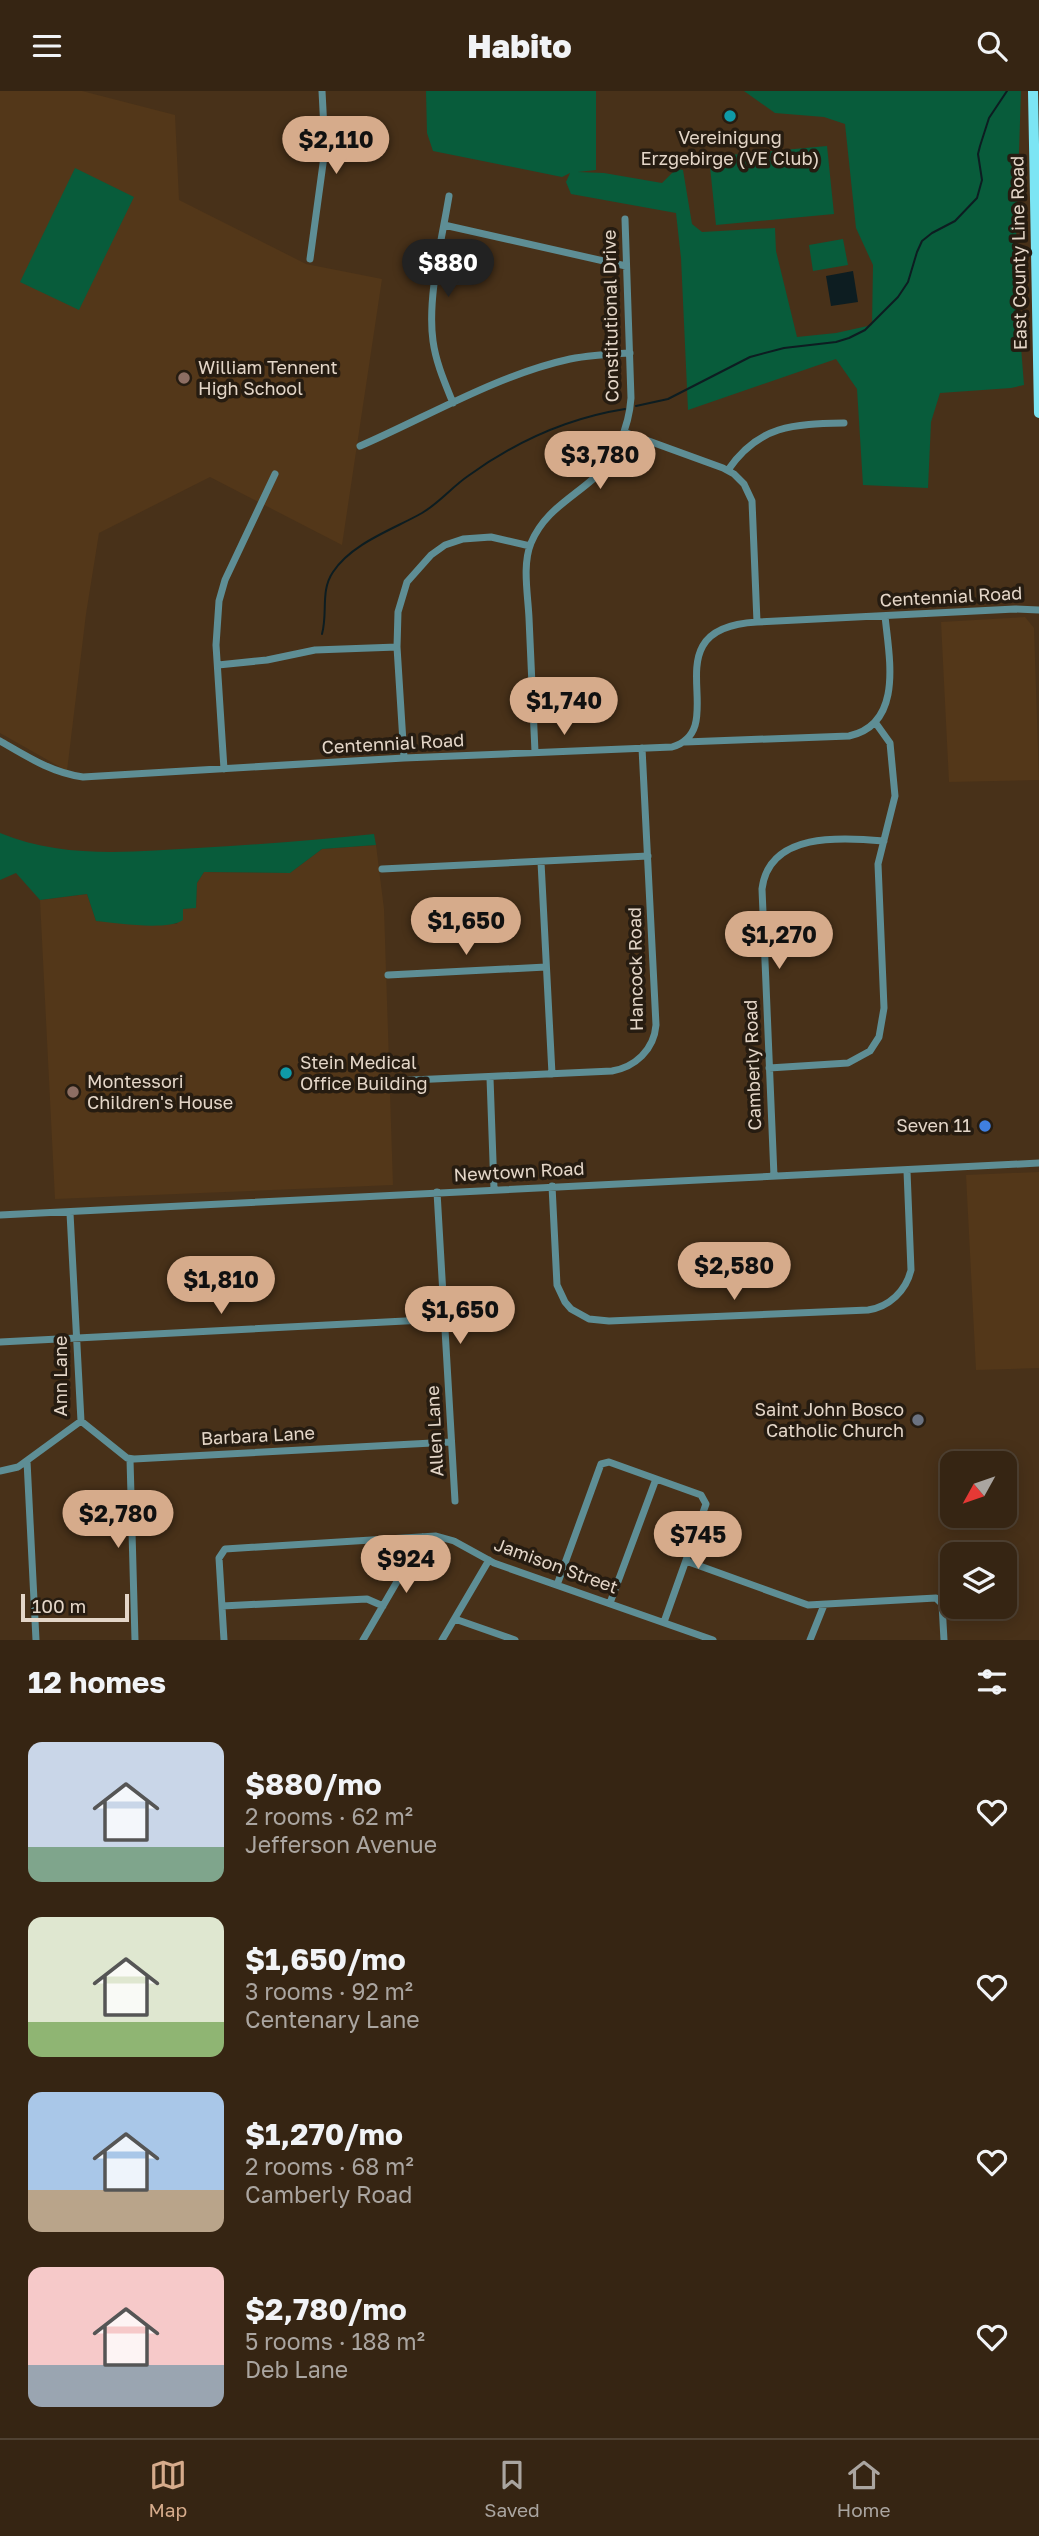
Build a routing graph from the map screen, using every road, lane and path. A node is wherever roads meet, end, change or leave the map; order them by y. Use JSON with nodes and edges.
{"nodes":[{"id":1,"x":322,"y":91,"type":"edge"},
{"id":2,"x":1032,"y":91,"type":"edge"},
{"id":3,"x":449,"y":195,"type":"dead end"},
{"id":4,"x":625,"y":219,"type":"dead end"},
{"id":5,"x":444,"y":225,"type":"junction"},
{"id":6,"x":310,"y":259,"type":"dead end"},
{"id":7,"x":626,"y":266,"type":"junction"},
{"id":8,"x":629,"y":353,"type":"junction"},
{"id":9,"x":453,"y":403,"type":"junction"},
{"id":10,"x":1039,"y":414,"type":"edge"},
{"id":11,"x":844,"y":423,"type":"dead end"},
{"id":12,"x":624,"y":432,"type":"junction"},
{"id":13,"x":360,"y":446,"type":"dead end"},
{"id":14,"x":728,"y":470,"type":"junction"},
{"id":15,"x":275,"y":474,"type":"dead end"},
{"id":16,"x":530,"y":546,"type":"junction"},
{"id":17,"x":1039,"y":610,"type":"edge"},
{"id":18,"x":886,"y":616,"type":"junction"},
{"id":19,"x":757,"y":622,"type":"junction"},
{"id":20,"x":397,"y":647,"type":"junction"},
{"id":21,"x":218,"y":665,"type":"junction"},
{"id":22,"x":875,"y":722,"type":"junction"},
{"id":23,"x":0,"y":741,"type":"edge"},
{"id":24,"x":685,"y":742,"type":"junction"},
{"id":25,"x":642,"y":748,"type":"junction"},
{"id":26,"x":536,"y":752,"type":"junction"},
{"id":27,"x":404,"y":758,"type":"junction"},
{"id":28,"x":224,"y":769,"type":"junction"},
{"id":29,"x":884,"y":841,"type":"junction"},
{"id":30,"x":648,"y":856,"type":"junction"},
{"id":31,"x":541,"y":862,"type":"junction"},
{"id":32,"x":382,"y":869,"type":"dead end"},
{"id":33,"x":546,"y":967,"type":"junction"},
{"id":34,"x":388,"y":975,"type":"dead end"},
{"id":35,"x":769,"y":1068,"type":"junction"},
{"id":36,"x":552,"y":1074,"type":"junction"},
{"id":37,"x":490,"y":1077,"type":"junction"},
{"id":38,"x":390,"y":1081,"type":"dead end"},
{"id":39,"x":1039,"y":1163,"type":"edge"},
{"id":40,"x":907,"y":1171,"type":"junction"},
{"id":41,"x":774,"y":1176,"type":"junction"},
{"id":42,"x":552,"y":1186,"type":"junction"},
{"id":43,"x":494,"y":1189,"type":"junction"},
{"id":44,"x":438,"y":1192,"type":"junction"},
{"id":45,"x":69,"y":1213,"type":"junction"},
{"id":46,"x":0,"y":1215,"type":"edge"},
{"id":47,"x":444,"y":1318,"type":"junction"},
{"id":48,"x":77,"y":1338,"type":"junction"},
{"id":49,"x":0,"y":1342,"type":"edge"},
{"id":50,"x":80,"y":1422,"type":"junction"},
{"id":51,"x":451,"y":1442,"type":"junction"},
{"id":52,"x":130,"y":1459,"type":"junction"},
{"id":53,"x":27,"y":1461,"type":"junction"},
{"id":54,"x":0,"y":1471,"type":"edge"},
{"id":55,"x":656,"y":1479,"type":"junction"},
{"id":56,"x":454,"y":1501,"type":"dead end"},
{"id":57,"x":423,"y":1537,"type":"junction"},
{"id":58,"x":489,"y":1560,"type":"junction"},
{"id":59,"x":686,"y":1561,"type":"junction"},
{"id":60,"x":557,"y":1585,"type":"junction"},
{"id":61,"x":610,"y":1603,"type":"junction"},
{"id":62,"x":824,"y":1605,"type":"junction"},
{"id":63,"x":222,"y":1606,"type":"junction"},
{"id":64,"x":383,"y":1606,"type":"junction"},
{"id":65,"x":455,"y":1619,"type":"junction"},
{"id":66,"x":664,"y":1622,"type":"junction"},
{"id":67,"x":36,"y":1640,"type":"edge"},
{"id":68,"x":135,"y":1640,"type":"edge"},
{"id":69,"x":224,"y":1640,"type":"edge"},
{"id":70,"x":363,"y":1640,"type":"edge"},
{"id":71,"x":442,"y":1640,"type":"edge"},
{"id":72,"x":515,"y":1640,"type":"edge"},
{"id":73,"x":713,"y":1640,"type":"edge"},
{"id":74,"x":810,"y":1640,"type":"edge"},
{"id":75,"x":944,"y":1640,"type":"edge"}],
"edges":[{"from":1,"to":6,"type":"street"},
{"from":2,"to":10,"type":"main road","name":"East County Line Road"},
{"from":3,"to":5,"type":"street"},
{"from":4,"to":7,"type":"street","name":"Constitutional Drive"},
{"from":5,"to":7,"type":"street"},
{"from":5,"to":9,"type":"street"},
{"from":7,"to":8,"type":"street","name":"Constitutional Drive"},
{"from":8,"to":9,"type":"street"},
{"from":8,"to":12,"type":"street","name":"Constitutional Drive"},
{"from":9,"to":13,"type":"street"},
{"from":11,"to":14,"type":"street"},
{"from":12,"to":14,"type":"street"},
{"from":12,"to":16,"type":"street","name":"Constitutional Drive"},
{"from":14,"to":19,"type":"street"},
{"from":15,"to":21,"type":"street"},
{"from":16,"to":20,"type":"street"},
{"from":16,"to":26,"type":"street","name":"Constitutional Drive"},
{"from":17,"to":18,"type":"street","name":"Centennial Road"},
{"from":18,"to":19,"type":"street","name":"Centennial Road"},
{"from":18,"to":22,"type":"street"},
{"from":19,"to":24,"type":"street","name":"Centennial Road"},
{"from":20,"to":21,"type":"street"},
{"from":20,"to":27,"type":"street"},
{"from":21,"to":28,"type":"street"},
{"from":22,"to":24,"type":"street"},
{"from":22,"to":29,"type":"street"},
{"from":23,"to":28,"type":"street","name":"Centennial Road"},
{"from":24,"to":25,"type":"street","name":"Centennial Road"},
{"from":25,"to":26,"type":"street","name":"Centennial Road"},
{"from":25,"to":30,"type":"street","name":"Hancock Road"},
{"from":26,"to":27,"type":"street","name":"Centennial Road"},
{"from":27,"to":28,"type":"street","name":"Centennial Road"},
{"from":29,"to":35,"type":"street"},
{"from":29,"to":35,"type":"street","name":"Camberly Road"},
{"from":30,"to":31,"type":"street"},
{"from":30,"to":36,"type":"street","name":"Hancock Road"},
{"from":31,"to":32,"type":"street"},
{"from":31,"to":33,"type":"street"},
{"from":33,"to":34,"type":"street"},
{"from":33,"to":36,"type":"street"},
{"from":35,"to":41,"type":"street","name":"Camberly Road"},
{"from":36,"to":37,"type":"street","name":"Hancock Road"},
{"from":37,"to":38,"type":"street","name":"Hancock Road"},
{"from":37,"to":43,"type":"street"},
{"from":39,"to":40,"type":"street","name":"Newtown Road"},
{"from":40,"to":41,"type":"street","name":"Newtown Road"},
{"from":40,"to":42,"type":"street"},
{"from":41,"to":42,"type":"street","name":"Newtown Road"},
{"from":42,"to":43,"type":"street","name":"Newtown Road"},
{"from":43,"to":44,"type":"street","name":"Newtown Road"},
{"from":44,"to":45,"type":"street","name":"Newtown Road"},
{"from":44,"to":47,"type":"street","name":"Allen Lane"},
{"from":45,"to":46,"type":"street","name":"Newtown Road"},
{"from":45,"to":48,"type":"street","name":"Ann Lane"},
{"from":47,"to":48,"type":"street"},
{"from":47,"to":51,"type":"street","name":"Allen Lane"},
{"from":48,"to":49,"type":"street"},
{"from":48,"to":50,"type":"street","name":"Ann Lane"},
{"from":50,"to":52,"type":"street"},
{"from":50,"to":53,"type":"street","name":"Ann Lane"},
{"from":51,"to":52,"type":"street","name":"Barbara Lane"},
{"from":51,"to":56,"type":"street","name":"Allen Lane"},
{"from":52,"to":68,"type":"street"},
{"from":53,"to":54,"type":"street","name":"Ann Lane"},
{"from":53,"to":67,"type":"street"},
{"from":55,"to":59,"type":"street"},
{"from":55,"to":60,"type":"street"},
{"from":55,"to":61,"type":"street"},
{"from":57,"to":58,"type":"street","name":"Jamison Street"},
{"from":57,"to":63,"type":"street","name":"Jamison Street"},
{"from":57,"to":64,"type":"street"},
{"from":58,"to":60,"type":"street","name":"Jamison Street"},
{"from":58,"to":65,"type":"street"},
{"from":59,"to":62,"type":"street"},
{"from":59,"to":66,"type":"street"},
{"from":60,"to":61,"type":"street","name":"Jamison Street"},
{"from":61,"to":66,"type":"street","name":"Jamison Street"},
{"from":62,"to":74,"type":"street"},
{"from":62,"to":75,"type":"street"},
{"from":63,"to":64,"type":"street"},
{"from":63,"to":69,"type":"street"},
{"from":64,"to":70,"type":"street"},
{"from":65,"to":71,"type":"street"},
{"from":65,"to":72,"type":"street"},
{"from":66,"to":73,"type":"street","name":"Jamison Street"}]}
